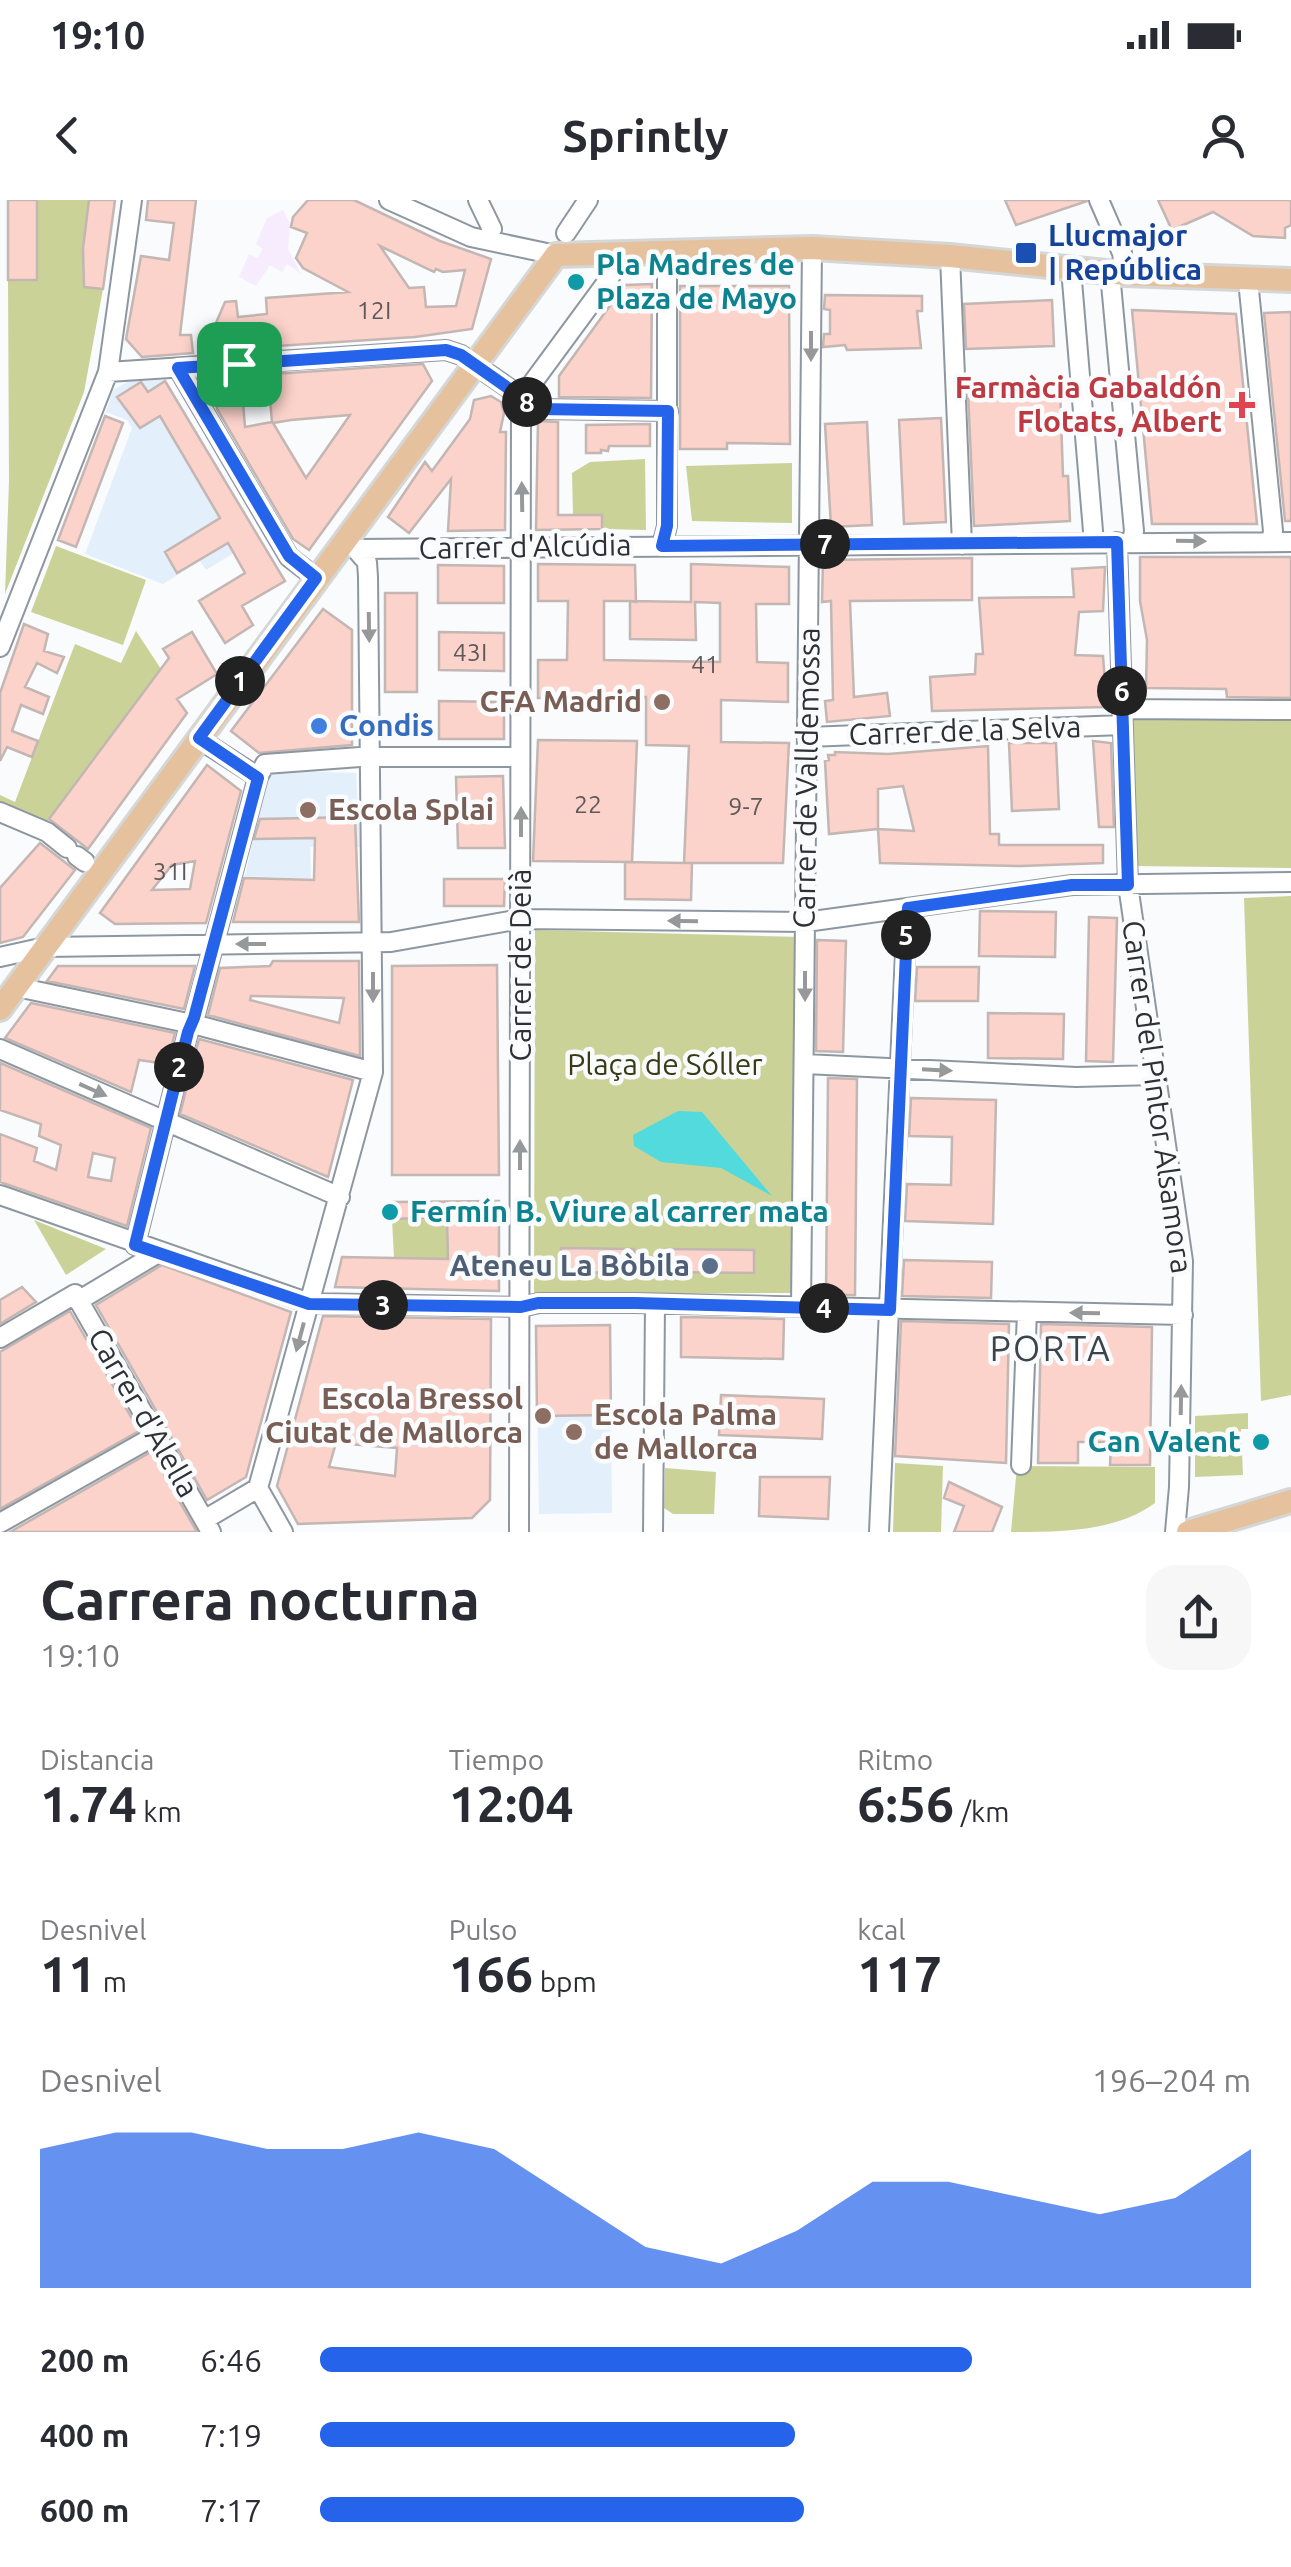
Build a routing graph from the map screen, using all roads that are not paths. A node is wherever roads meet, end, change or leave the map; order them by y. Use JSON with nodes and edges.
{"nodes":[{"id":1,"x":132,"y":200,"type":"edge"},
{"id":2,"x":389,"y":200,"type":"edge"},
{"id":3,"x":478,"y":200,"type":"edge"},
{"id":4,"x":588,"y":200,"type":"edge"},
{"id":5,"x":1099,"y":200,"type":"edge"},
{"id":6,"x":492,"y":229,"type":"dead end"},
{"id":7,"x":566,"y":233,"type":"dead end"},
{"id":8,"x":812,"y":248,"type":"junction"},
{"id":9,"x":666,"y":252,"type":"junction"},
{"id":10,"x":622,"y":253,"type":"junction"},
{"id":11,"x":556,"y":255,"type":"junction"},
{"id":12,"x":950,"y":256,"type":"junction"},
{"id":13,"x":1071,"y":269,"type":"junction"},
{"id":14,"x":1117,"y":274,"type":"junction"},
{"id":15,"x":1248,"y":280,"type":"junction"},
{"id":16,"x":1291,"y":280,"type":"edge"},
{"id":17,"x":474,"y":364,"type":"junction"},
{"id":18,"x":178,"y":368,"type":"junction"},
{"id":19,"x":108,"y":372,"type":"junction"},
{"id":20,"x":523,"y":398,"type":"junction"},
{"id":21,"x":668,"y":411,"type":"junction"},
{"id":22,"x":1125,"y":542,"type":"junction"},
{"id":23,"x":1271,"y":542,"type":"junction"},
{"id":24,"x":1291,"y":542,"type":"edge"},
{"id":25,"x":352,"y":543,"type":"junction"},
{"id":26,"x":1094,"y":543,"type":"junction"},
{"id":27,"x":809,"y":545,"type":"junction"},
{"id":28,"x":962,"y":545,"type":"junction"},
{"id":29,"x":662,"y":546,"type":"junction"},
{"id":30,"x":523,"y":547,"type":"junction"},
{"id":31,"x":316,"y":578,"type":"junction"},
{"id":32,"x":0,"y":647,"type":"edge"},
{"id":33,"x":1291,"y":710,"type":"edge"},
{"id":34,"x":1122,"y":717,"type":"junction"},
{"id":35,"x":807,"y":737,"type":"junction"},
{"id":36,"x":199,"y":738,"type":"junction"},
{"id":37,"x":365,"y":757,"type":"junction"},
{"id":38,"x":520,"y":757,"type":"junction"},
{"id":39,"x":258,"y":778,"type":"junction"},
{"id":40,"x":0,"y":812,"type":"edge"},
{"id":41,"x":77,"y":855,"type":"dead end"},
{"id":42,"x":1291,"y":882,"type":"edge"},
{"id":43,"x":1128,"y":885,"type":"junction"},
{"id":44,"x":908,"y":908,"type":"junction"},
{"id":45,"x":521,"y":920,"type":"junction"},
{"id":46,"x":806,"y":922,"type":"junction"},
{"id":47,"x":373,"y":943,"type":"junction"},
{"id":48,"x":213,"y":944,"type":"junction"},
{"id":49,"x":46,"y":947,"type":"junction"},
{"id":50,"x":0,"y":958,"type":"edge"},
{"id":51,"x":17,"y":987,"type":"junction"},
{"id":52,"x":0,"y":1009,"type":"edge"},
{"id":53,"x":190,"y":1024,"type":"junction"},
{"id":54,"x":0,"y":1049,"type":"edge"},
{"id":55,"x":804,"y":1064,"type":"junction"},
{"id":56,"x":898,"y":1068,"type":"junction"},
{"id":57,"x":373,"y":1072,"type":"junction"},
{"id":58,"x":1156,"y":1075,"type":"junction"},
{"id":59,"x":165,"y":1120,"type":"junction"},
{"id":60,"x":0,"y":1195,"type":"edge"},
{"id":61,"x":340,"y":1197,"type":"junction"},
{"id":62,"x":135,"y":1245,"type":"junction"},
{"id":63,"x":158,"y":1253,"type":"junction"},
{"id":64,"x":76,"y":1297,"type":"junction"},
{"id":65,"x":309,"y":1304,"type":"junction"},
{"id":66,"x":655,"y":1304,"type":"junction"},
{"id":67,"x":521,"y":1307,"type":"junction"},
{"id":68,"x":800,"y":1307,"type":"junction"},
{"id":69,"x":890,"y":1310,"type":"junction"},
{"id":70,"x":1026,"y":1312,"type":"junction"},
{"id":71,"x":1183,"y":1315,"type":"junction"},
{"id":72,"x":0,"y":1338,"type":"edge"},
{"id":73,"x":158,"y":1434,"type":"junction"},
{"id":74,"x":1021,"y":1465,"type":"dead end"},
{"id":75,"x":258,"y":1488,"type":"junction"},
{"id":76,"x":1291,"y":1502,"type":"edge"},
{"id":77,"x":0,"y":1524,"type":"edge"},
{"id":78,"x":207,"y":1526,"type":"edge"},
{"id":79,"x":283,"y":1532,"type":"edge"},
{"id":80,"x":519,"y":1532,"type":"edge"},
{"id":81,"x":653,"y":1532,"type":"edge"},
{"id":82,"x":880,"y":1532,"type":"edge"},
{"id":83,"x":1175,"y":1532,"type":"edge"},
{"id":84,"x":1188,"y":1532,"type":"edge"}],
"edges":[{"from":1,"to":19,"type":"street"},
{"from":2,"to":11,"type":"street"},
{"from":3,"to":6,"type":"street"},
{"from":4,"to":7,"type":"street"},
{"from":5,"to":14,"type":"street","name":"Carrer del Pintor Alsamora"},
{"from":8,"to":9,"type":"main road"},
{"from":8,"to":12,"type":"main road"},
{"from":8,"to":27,"type":"street","name":"Carrer de Valldemossa","one_way":true},
{"from":9,"to":10,"type":"main road"},
{"from":9,"to":21,"type":"street"},
{"from":10,"to":11,"type":"main road"},
{"from":10,"to":20,"type":"street"},
{"from":11,"to":17,"type":"main road"},
{"from":12,"to":13,"type":"main road"},
{"from":12,"to":28,"type":"street"},
{"from":13,"to":14,"type":"main road"},
{"from":13,"to":26,"type":"street"},
{"from":14,"to":15,"type":"main road"},
{"from":14,"to":22,"type":"street","name":"Carrer del Pintor Alsamora"},
{"from":15,"to":16,"type":"main road"},
{"from":15,"to":23,"type":"street"},
{"from":17,"to":18,"type":"street"},
{"from":17,"to":20,"type":"street"},
{"from":17,"to":25,"type":"main road"},
{"from":18,"to":19,"type":"street"},
{"from":18,"to":31,"type":"street"},
{"from":19,"to":32,"type":"street"},
{"from":20,"to":21,"type":"street"},
{"from":30,"to":20,"type":"street","name":"Carrer de Deià","one_way":true},
{"from":21,"to":29,"type":"street"},
{"from":22,"to":23,"type":"street","name":"Carrer d'Alcúdia","one_way":true},
{"from":22,"to":26,"type":"street","name":"Carrer d'Alcúdia"},
{"from":22,"to":34,"type":"street","name":"Carrer del Pintor Alsamora"},
{"from":23,"to":24,"type":"street","name":"Carrer d'Alcúdia"},
{"from":25,"to":30,"type":"street","name":"Carrer d'Alcúdia"},
{"from":25,"to":31,"type":"main road"},
{"from":25,"to":37,"type":"street","one_way":true},
{"from":26,"to":28,"type":"street","name":"Carrer d'Alcúdia"},
{"from":27,"to":28,"type":"street","name":"Carrer d'Alcúdia"},
{"from":27,"to":29,"type":"street","name":"Carrer d'Alcúdia"},
{"from":27,"to":35,"type":"street","name":"Carrer de Valldemossa"},
{"from":29,"to":30,"type":"street","name":"Carrer d'Alcúdia"},
{"from":30,"to":38,"type":"street","name":"Carrer de Deià"},
{"from":31,"to":36,"type":"main road"},
{"from":33,"to":34,"type":"street","name":"Carrer de la Selva"},
{"from":34,"to":35,"type":"street","name":"Carrer de la Selva"},
{"from":34,"to":43,"type":"street","name":"Carrer del Pintor Alsamora"},
{"from":35,"to":46,"type":"street","name":"Carrer de Valldemossa"},
{"from":36,"to":39,"type":"street"},
{"from":36,"to":49,"type":"main road"},
{"from":37,"to":38,"type":"street"},
{"from":37,"to":39,"type":"street"},
{"from":37,"to":47,"type":"street"},
{"from":45,"to":38,"type":"street","name":"Carrer de Deià","one_way":true},
{"from":39,"to":48,"type":"street"},
{"from":40,"to":41,"type":"street"},
{"from":42,"to":43,"type":"street"},
{"from":43,"to":44,"type":"street"},
{"from":43,"to":58,"type":"street","name":"Carrer del Pintor Alsamora"},
{"from":44,"to":46,"type":"street"},
{"from":44,"to":56,"type":"street"},
{"from":46,"to":45,"type":"street","one_way":true},
{"from":45,"to":47,"type":"street"},
{"from":67,"to":45,"type":"street","name":"Carrer de Deià","one_way":true},
{"from":46,"to":55,"type":"street","name":"Carrer de Valldemossa","one_way":true},
{"from":47,"to":48,"type":"street","one_way":true},
{"from":47,"to":57,"type":"street","one_way":true},
{"from":48,"to":49,"type":"street"},
{"from":48,"to":53,"type":"street"},
{"from":49,"to":50,"type":"street"},
{"from":49,"to":51,"type":"main road"},
{"from":51,"to":52,"type":"main road"},
{"from":51,"to":53,"type":"street"},
{"from":53,"to":57,"type":"street"},
{"from":53,"to":59,"type":"street"},
{"from":54,"to":59,"type":"street","one_way":true},
{"from":55,"to":56,"type":"street"},
{"from":55,"to":68,"type":"street","name":"Carrer de Valldemossa"},
{"from":56,"to":58,"type":"street","one_way":true},
{"from":56,"to":69,"type":"street"},
{"from":57,"to":61,"type":"street"},
{"from":58,"to":71,"type":"street","name":"Carrer del Pintor Alsamora"},
{"from":59,"to":61,"type":"street"},
{"from":59,"to":62,"type":"street"},
{"from":60,"to":62,"type":"street"},
{"from":61,"to":65,"type":"street"},
{"from":62,"to":63,"type":"street"},
{"from":63,"to":64,"type":"street"},
{"from":63,"to":65,"type":"street"},
{"from":64,"to":72,"type":"street"},
{"from":64,"to":73,"type":"street","name":"Carrer d'Alella"},
{"from":65,"to":67,"type":"street"},
{"from":65,"to":75,"type":"street","one_way":true},
{"from":66,"to":67,"type":"street"},
{"from":66,"to":68,"type":"street"},
{"from":66,"to":81,"type":"street"},
{"from":67,"to":80,"type":"street","name":"Carrer de Deià"},
{"from":68,"to":69,"type":"street"},
{"from":69,"to":70,"type":"street"},
{"from":69,"to":82,"type":"street"},
{"from":71,"to":70,"type":"street","one_way":true},
{"from":70,"to":74,"type":"street"},
{"from":83,"to":71,"type":"street","name":"Carrer del Pintor Alsamora","one_way":true},
{"from":73,"to":77,"type":"street"},
{"from":73,"to":78,"type":"street","name":"Carrer d'Alella"},
{"from":75,"to":78,"type":"street"},
{"from":75,"to":79,"type":"street"},
{"from":76,"to":84,"type":"main road"}]}
